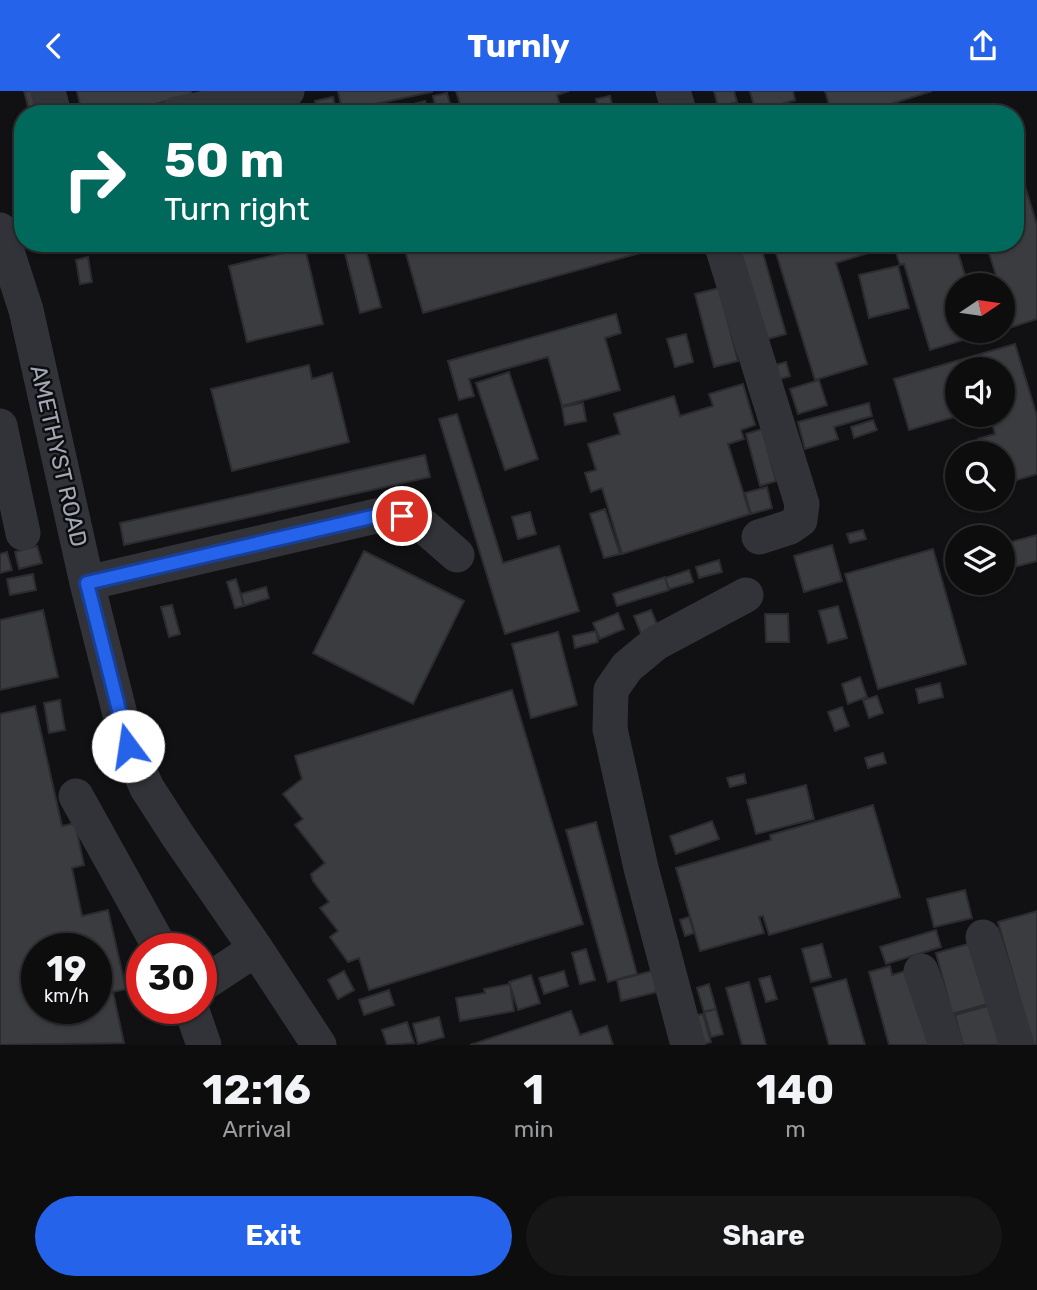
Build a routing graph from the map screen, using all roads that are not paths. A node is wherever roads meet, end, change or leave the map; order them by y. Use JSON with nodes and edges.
{"nodes":[{"id":1,"x":288,"y":91,"type":"edge"},
{"id":2,"x":220,"y":105,"type":"edge"},
{"id":3,"x":0,"y":230,"type":"edge"},
{"id":4,"x":724,"y":252,"type":"edge"},
{"id":5,"x":0,"y":426,"type":"edge"},
{"id":6,"x":73,"y":521,"type":"junction"},
{"id":7,"x":12,"y":535,"type":"edge"},
{"id":8,"x":758,"y":537,"type":"dead end"},
{"id":9,"x":457,"y":555,"type":"dead end"},
{"id":10,"x":87,"y":583,"type":"junction"},
{"id":11,"x":746,"y":595,"type":"dead end"},
{"id":12,"x":76,"y":796,"type":"dead end"},
{"id":13,"x":151,"y":933,"type":"edge"},
{"id":14,"x":983,"y":937,"type":"dead end"},
{"id":15,"x":256,"y":949,"type":"junction"},
{"id":16,"x":921,"y":971,"type":"dead end"},
{"id":17,"x":217,"y":975,"type":"edge"},
{"id":18,"x":197,"y":1024,"type":"edge"},
{"id":19,"x":204,"y":1045,"type":"edge"},
{"id":20,"x":319,"y":1045,"type":"edge"},
{"id":21,"x":688,"y":1045,"type":"edge"},
{"id":22,"x":946,"y":1045,"type":"edge"},
{"id":23,"x":1017,"y":1045,"type":"edge"}],
"edges":[{"from":1,"to":2,"type":"street"},
{"from":3,"to":6,"type":"street","name":"AMETHYST ROAD"},
{"from":4,"to":8,"type":"street"},
{"from":5,"to":7,"type":"street"},
{"from":6,"to":7,"type":"street"},
{"from":6,"to":10,"type":"street","name":"AMETHYST ROAD"},
{"from":9,"to":10,"type":"street"},
{"from":10,"to":15,"type":"street","name":"AMETHYST ROAD"},
{"from":11,"to":21,"type":"street"},
{"from":12,"to":13,"type":"street"},
{"from":14,"to":23,"type":"street"},
{"from":15,"to":17,"type":"street"},
{"from":15,"to":20,"type":"street","name":"AMETHYST ROAD"},
{"from":16,"to":22,"type":"street"},
{"from":18,"to":19,"type":"street"}]}
